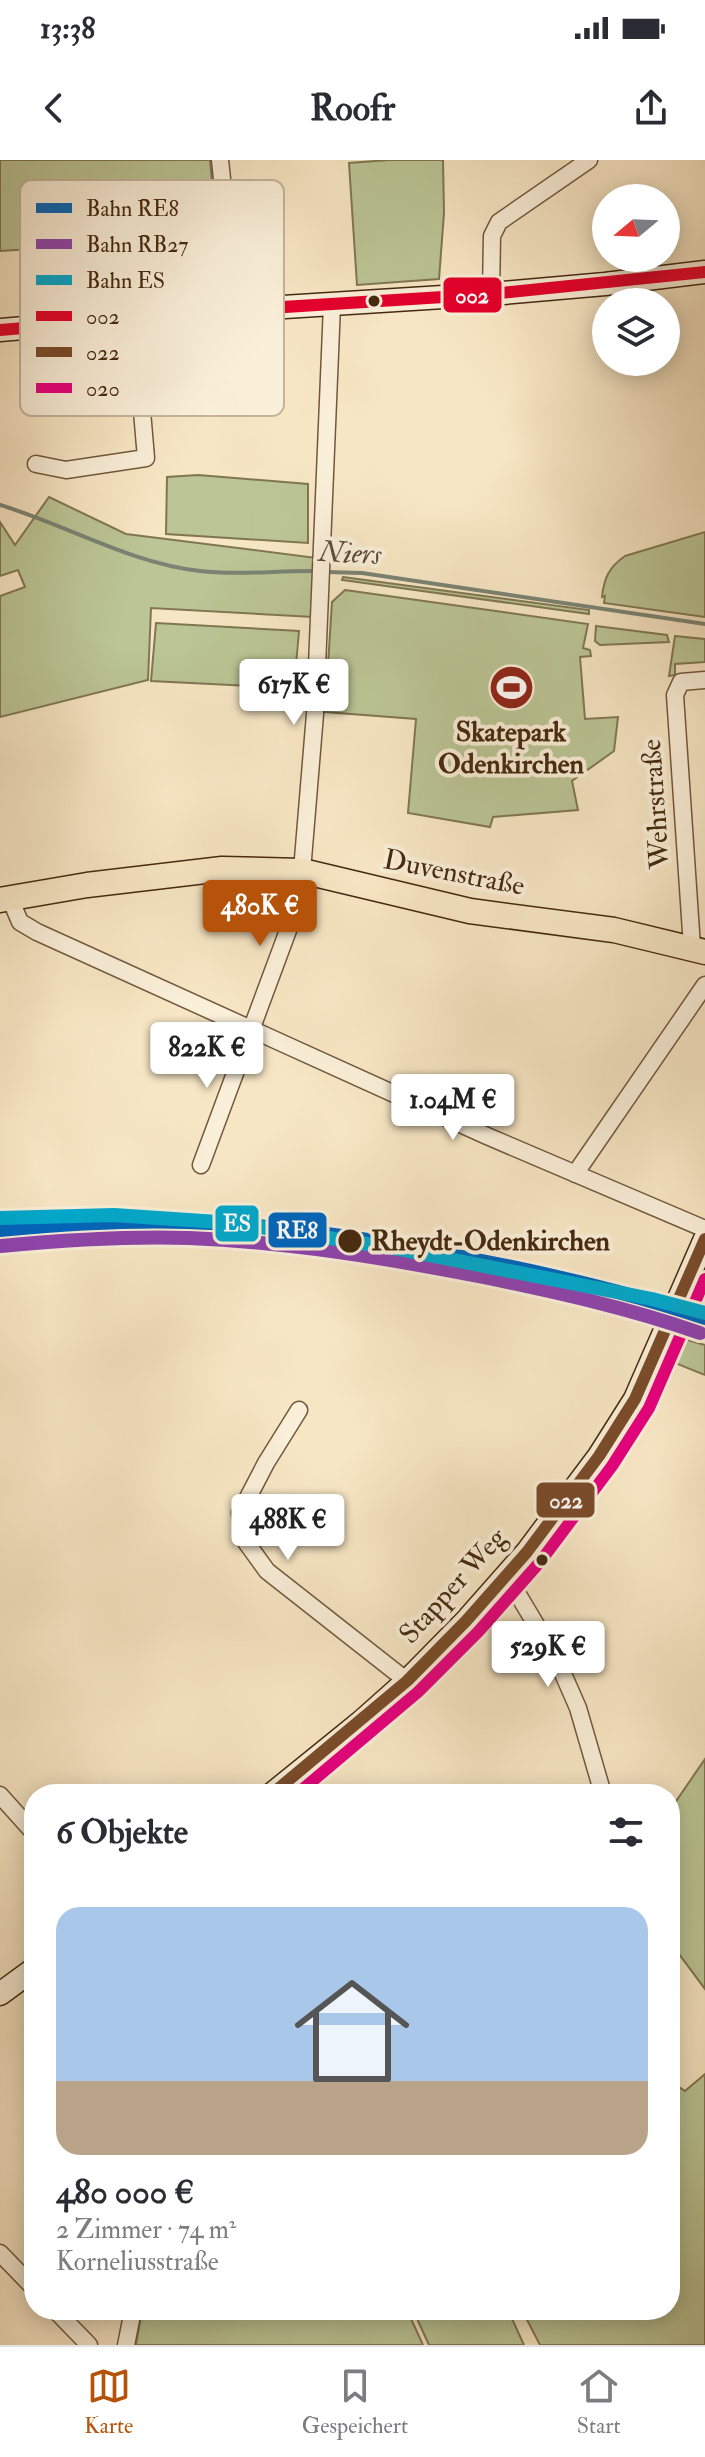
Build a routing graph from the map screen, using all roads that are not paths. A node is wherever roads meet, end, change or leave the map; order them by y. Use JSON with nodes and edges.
{"nodes":[{"id":1,"x":220,"y":160,"type":"edge"},
{"id":2,"x":589,"y":160,"type":"edge"},
{"id":3,"x":222,"y":180,"type":"edge"},
{"id":4,"x":705,"y":272,"type":"edge"},
{"id":5,"x":491,"y":294,"type":"junction"},
{"id":6,"x":332,"y":305,"type":"junction"},
{"id":7,"x":284,"y":308,"type":"edge"},
{"id":8,"x":20,"y":328,"type":"edge"},
{"id":9,"x":0,"y":330,"type":"edge"},
{"id":10,"x":142,"y":416,"type":"edge"},
{"id":11,"x":36,"y":464,"type":"dead end"},
{"id":12,"x":705,"y":680,"type":"edge"},
{"id":13,"x":302,"y":871,"type":"junction"},
{"id":14,"x":5,"y":898,"type":"edge"},
{"id":15,"x":698,"y":950,"type":"edge"},
{"id":16,"x":705,"y":985,"type":"edge"},
{"id":17,"x":251,"y":1030,"type":"junction"},
{"id":18,"x":201,"y":1165,"type":"dead end"},
{"id":19,"x":575,"y":1174,"type":"junction"},
{"id":20,"x":705,"y":1229,"type":"edge"},
{"id":21,"x":705,"y":1239,"type":"edge"},
{"id":22,"x":299,"y":1410,"type":"dead end"},
{"id":23,"x":507,"y":1576,"type":"junction"},
{"id":24,"x":407,"y":1681,"type":"junction"},
{"id":25,"x":284,"y":1784,"type":"edge"},
{"id":26,"x":600,"y":1784,"type":"edge"},
{"id":27,"x":0,"y":1795,"type":"edge"},
{"id":28,"x":24,"y":1822,"type":"edge"},
{"id":29,"x":24,"y":1976,"type":"edge"},
{"id":30,"x":0,"y":1994,"type":"edge"},
{"id":31,"x":0,"y":2253,"type":"edge"},
{"id":32,"x":24,"y":2278,"type":"edge"},
{"id":33,"x":65,"y":2320,"type":"edge"},
{"id":34,"x":131,"y":2320,"type":"edge"},
{"id":35,"x":89,"y":2345,"type":"edge"},
{"id":36,"x":126,"y":2345,"type":"edge"}],
"edges":[{"from":1,"to":3,"type":"street"},
{"from":2,"to":5,"type":"street"},
{"from":4,"to":5,"type":"main road"},
{"from":5,"to":6,"type":"main road"},
{"from":6,"to":7,"type":"main road"},
{"from":6,"to":13,"type":"street"},
{"from":8,"to":9,"type":"main road"},
{"from":10,"to":11,"type":"street"},
{"from":12,"to":15,"type":"street","name":"Wehrstraße"},
{"from":13,"to":14,"type":"main road","name":"Duvenstraße"},
{"from":13,"to":15,"type":"main road","name":"Duvenstraße"},
{"from":13,"to":17,"type":"street"},
{"from":14,"to":17,"type":"street"},
{"from":16,"to":19,"type":"street"},
{"from":17,"to":18,"type":"street"},
{"from":17,"to":19,"type":"street"},
{"from":19,"to":20,"type":"street"},
{"from":21,"to":23,"type":"main road","name":"Stapper Weg"},
{"from":22,"to":24,"type":"street","name":"Stapper Weg"},
{"from":23,"to":24,"type":"main road","name":"Stapper Weg"},
{"from":23,"to":26,"type":"street"},
{"from":24,"to":25,"type":"main road","name":"Stapper Weg"},
{"from":27,"to":28,"type":"street"},
{"from":29,"to":30,"type":"main road"},
{"from":31,"to":32,"type":"street"},
{"from":33,"to":35,"type":"street"},
{"from":34,"to":36,"type":"street"}]}
